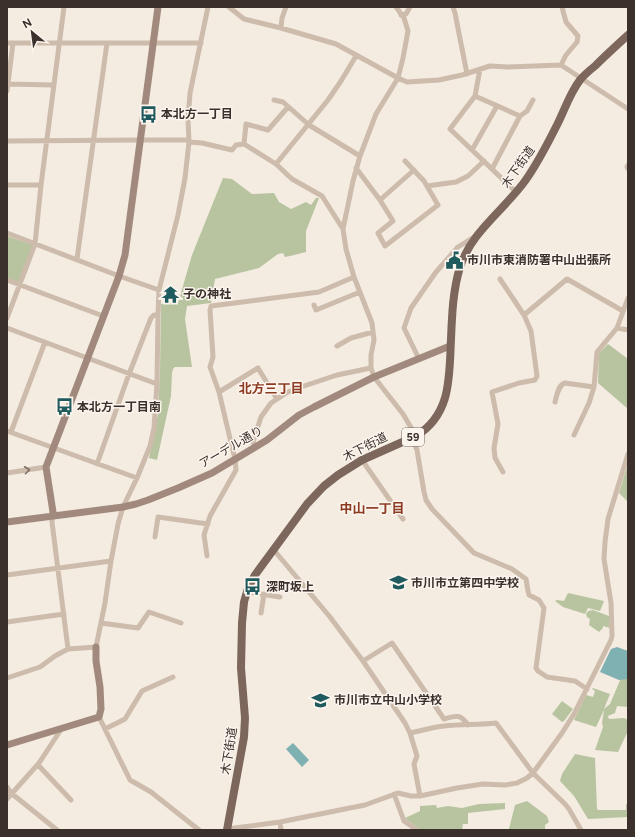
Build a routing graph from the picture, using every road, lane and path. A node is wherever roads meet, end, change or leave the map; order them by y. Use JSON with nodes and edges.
{"nodes":[{"id":1,"x":64,"y":7,"type":"edge"},
{"id":2,"x":158,"y":7,"type":"edge"},
{"id":3,"x":208,"y":7,"type":"edge"},
{"id":4,"x":229,"y":7,"type":"edge"},
{"id":5,"x":286,"y":7,"type":"edge"},
{"id":6,"x":396,"y":7,"type":"edge"},
{"id":7,"x":410,"y":7,"type":"edge"},
{"id":8,"x":453,"y":7,"type":"edge"},
{"id":9,"x":562,"y":7,"type":"edge"},
{"id":10,"x":402,"y":15,"type":"junction"},
{"id":11,"x":281,"y":28,"type":"junction"},
{"id":12,"x":628,"y":34,"type":"edge"},
{"id":13,"x":7,"y":43,"type":"edge"},
{"id":14,"x":13,"y":43,"type":"junction"},
{"id":15,"x":107,"y":43,"type":"junction"},
{"id":16,"x":153,"y":43,"type":"junction"},
{"id":17,"x":201,"y":43,"type":"junction"},
{"id":18,"x":59,"y":44,"type":"junction"},
{"id":19,"x":356,"y":56,"type":"junction"},
{"id":20,"x":561,"y":65,"type":"junction"},
{"id":21,"x":480,"y":69,"type":"junction"},
{"id":22,"x":467,"y":74,"type":"junction"},
{"id":23,"x":398,"y":78,"type":"junction"},
{"id":24,"x":581,"y":79,"type":"junction"},
{"id":25,"x":8,"y":84,"type":"edge"},
{"id":26,"x":54,"y":85,"type":"junction"},
{"id":27,"x":7,"y":91,"type":"edge"},
{"id":28,"x":475,"y":96,"type":"junction"},
{"id":29,"x":274,"y":100,"type":"dead end"},
{"id":30,"x":532,"y":100,"type":"dead end"},
{"id":31,"x":496,"y":106,"type":"junction"},
{"id":32,"x":288,"y":107,"type":"junction"},
{"id":33,"x":628,"y":108,"type":"edge"},
{"id":34,"x":520,"y":116,"type":"junction"},
{"id":35,"x":309,"y":125,"type":"junction"},
{"id":36,"x":93,"y":140,"type":"junction"},
{"id":37,"x":140,"y":140,"type":"junction"},
{"id":38,"x":7,"y":141,"type":"edge"},
{"id":39,"x":46,"y":141,"type":"junction"},
{"id":40,"x":189,"y":141,"type":"junction"},
{"id":41,"x":244,"y":144,"type":"junction"},
{"id":42,"x":472,"y":150,"type":"junction"},
{"id":43,"x":360,"y":156,"type":"junction"},
{"id":44,"x":406,"y":161,"type":"dead end"},
{"id":45,"x":484,"y":161,"type":"junction"},
{"id":46,"x":276,"y":164,"type":"junction"},
{"id":47,"x":628,"y":165,"type":"edge"},
{"id":48,"x":356,"y":168,"type":"junction"},
{"id":49,"x":492,"y":169,"type":"junction"},
{"id":50,"x":628,"y":169,"type":"edge"},
{"id":51,"x":414,"y":170,"type":"junction"},
{"id":52,"x":7,"y":185,"type":"edge"},
{"id":53,"x":41,"y":185,"type":"junction"},
{"id":54,"x":427,"y":186,"type":"junction"},
{"id":55,"x":516,"y":192,"type":"junction"},
{"id":56,"x":380,"y":200,"type":"junction"},
{"id":57,"x":343,"y":229,"type":"junction"},
{"id":58,"x":7,"y":233,"type":"edge"},
{"id":59,"x":477,"y":235,"type":"junction"},
{"id":60,"x":35,"y":244,"type":"junction"},
{"id":61,"x":77,"y":259,"type":"junction"},
{"id":62,"x":119,"y":276,"type":"junction"},
{"id":63,"x":354,"y":277,"type":"junction"},
{"id":64,"x":500,"y":279,"type":"dead end"},
{"id":65,"x":7,"y":280,"type":"edge"},
{"id":66,"x":20,"y":285,"type":"junction"},
{"id":67,"x":158,"y":290,"type":"junction"},
{"id":68,"x":360,"y":292,"type":"junction"},
{"id":69,"x":628,"y":298,"type":"edge"},
{"id":70,"x":314,"y":305,"type":"dead end"},
{"id":71,"x":623,"y":311,"type":"junction"},
{"id":72,"x":158,"y":315,"type":"junction"},
{"id":73,"x":524,"y":315,"type":"junction"},
{"id":74,"x":103,"y":316,"type":"junction"},
{"id":75,"x":7,"y":318,"type":"edge"},
{"id":76,"x":7,"y":328,"type":"edge"},
{"id":77,"x":617,"y":328,"type":"junction"},
{"id":78,"x":628,"y":330,"type":"edge"},
{"id":79,"x":373,"y":332,"type":"junction"},
{"id":80,"x":45,"y":342,"type":"junction"},
{"id":81,"x":337,"y":346,"type":"dead end"},
{"id":82,"x":450,"y":346,"type":"junction"},
{"id":83,"x":87,"y":358,"type":"junction"},
{"id":84,"x":419,"y":359,"type":"junction"},
{"id":85,"x":371,"y":368,"type":"junction"},
{"id":86,"x":129,"y":374,"type":"junction"},
{"id":87,"x":374,"y":377,"type":"junction"},
{"id":88,"x":156,"y":384,"type":"junction"},
{"id":89,"x":594,"y":387,"type":"junction"},
{"id":90,"x":219,"y":392,"type":"junction"},
{"id":91,"x":277,"y":399,"type":"junction"},
{"id":92,"x":555,"y":402,"type":"dead end"},
{"id":93,"x":9,"y":432,"type":"edge"},
{"id":94,"x":574,"y":435,"type":"dead end"},
{"id":95,"x":414,"y":437,"type":"junction"},
{"id":96,"x":54,"y":447,"type":"junction"},
{"id":97,"x":255,"y":447,"type":"junction"},
{"id":98,"x":628,"y":454,"type":"edge"},
{"id":99,"x":235,"y":459,"type":"junction"},
{"id":100,"x":362,"y":460,"type":"junction"},
{"id":101,"x":97,"y":464,"type":"junction"},
{"id":102,"x":46,"y":467,"type":"junction"},
{"id":103,"x":503,"y":472,"type":"dead end"},
{"id":104,"x":7,"y":473,"type":"edge"},
{"id":105,"x":137,"y":478,"type":"junction"},
{"id":106,"x":124,"y":507,"type":"junction"},
{"id":107,"x":52,"y":516,"type":"junction"},
{"id":108,"x":403,"y":519,"type":"dead end"},
{"id":109,"x":7,"y":522,"type":"edge"},
{"id":110,"x":208,"y":524,"type":"junction"},
{"id":111,"x":155,"y":537,"type":"dead end"},
{"id":112,"x":273,"y":549,"type":"junction"},
{"id":113,"x":207,"y":556,"type":"dead end"},
{"id":114,"x":111,"y":561,"type":"junction"},
{"id":115,"x":58,"y":568,"type":"junction"},
{"id":116,"x":7,"y":575,"type":"edge"},
{"id":117,"x":247,"y":592,"type":"junction"},
{"id":118,"x":264,"y":594,"type":"junction"},
{"id":119,"x":280,"y":597,"type":"dead end"},
{"id":120,"x":261,"y":613,"type":"dead end"},
{"id":121,"x":64,"y":614,"type":"junction"},
{"id":122,"x":7,"y":622,"type":"edge"},
{"id":123,"x":101,"y":623,"type":"junction"},
{"id":124,"x":181,"y":623,"type":"dead end"},
{"id":125,"x":96,"y":647,"type":"junction"},
{"id":126,"x":68,"y":648,"type":"junction"},
{"id":127,"x":363,"y":661,"type":"junction"},
{"id":128,"x":173,"y":677,"type":"dead end"},
{"id":129,"x":7,"y":678,"type":"edge"},
{"id":130,"x":587,"y":689,"type":"junction"},
{"id":131,"x":98,"y":717,"type":"junction"},
{"id":132,"x":468,"y":724,"type":"junction"},
{"id":133,"x":62,"y":728,"type":"junction"},
{"id":134,"x":105,"y":729,"type":"junction"},
{"id":135,"x":410,"y":733,"type":"junction"},
{"id":136,"x":7,"y":745,"type":"edge"},
{"id":137,"x":38,"y":765,"type":"junction"},
{"id":138,"x":532,"y":773,"type":"junction"},
{"id":139,"x":7,"y":787,"type":"edge"},
{"id":140,"x":11,"y":793,"type":"junction"},
{"id":141,"x":394,"y":794,"type":"junction"},
{"id":142,"x":420,"y":796,"type":"junction"},
{"id":143,"x":7,"y":799,"type":"edge"},
{"id":144,"x":71,"y":800,"type":"dead end"},
{"id":145,"x":280,"y":822,"type":"junction"},
{"id":146,"x":57,"y":830,"type":"edge"},
{"id":147,"x":199,"y":830,"type":"edge"},
{"id":148,"x":227,"y":830,"type":"edge"},
{"id":149,"x":281,"y":830,"type":"edge"},
{"id":150,"x":417,"y":830,"type":"edge"},
{"id":151,"x":581,"y":830,"type":"edge"}],
"edges":[{"from":1,"to":18,"type":"street"},
{"from":2,"to":16,"type":"street"},
{"from":3,"to":17,"type":"street"},
{"from":4,"to":11,"type":"street"},
{"from":5,"to":11,"type":"street"},
{"from":6,"to":10,"type":"street"},
{"from":7,"to":10,"type":"street"},
{"from":8,"to":22,"type":"street"},
{"from":9,"to":20,"type":"street"},
{"from":10,"to":23,"type":"street"},
{"from":11,"to":19,"type":"street"},
{"from":12,"to":24,"type":"main road","name":"木下街道","number":"59"},
{"from":13,"to":14,"type":"street"},
{"from":14,"to":18,"type":"street"},
{"from":14,"to":25,"type":"street"},
{"from":15,"to":16,"type":"street"},
{"from":15,"to":18,"type":"street"},
{"from":15,"to":36,"type":"street"},
{"from":16,"to":17,"type":"street"},
{"from":16,"to":37,"type":"street"},
{"from":17,"to":40,"type":"street"},
{"from":18,"to":26,"type":"street"},
{"from":19,"to":23,"type":"street"},
{"from":19,"to":35,"type":"street"},
{"from":20,"to":21,"type":"street"},
{"from":20,"to":24,"type":"street"},
{"from":21,"to":22,"type":"street"},
{"from":21,"to":28,"type":"street"},
{"from":22,"to":23,"type":"street"},
{"from":23,"to":43,"type":"street"},
{"from":24,"to":33,"type":"street"},
{"from":24,"to":55,"type":"main road","name":"木下街道","number":"59"},
{"from":25,"to":26,"type":"street"},
{"from":25,"to":27,"type":"street"},
{"from":26,"to":39,"type":"street"},
{"from":28,"to":31,"type":"street"},
{"from":28,"to":42,"type":"street"},
{"from":29,"to":32,"type":"street"},
{"from":30,"to":34,"type":"street"},
{"from":31,"to":34,"type":"street"},
{"from":31,"to":42,"type":"street"},
{"from":32,"to":35,"type":"street"},
{"from":32,"to":41,"type":"street"},
{"from":34,"to":49,"type":"street"},
{"from":35,"to":43,"type":"street"},
{"from":35,"to":46,"type":"street"},
{"from":36,"to":37,"type":"street"},
{"from":36,"to":39,"type":"street"},
{"from":36,"to":61,"type":"street"},
{"from":37,"to":40,"type":"street"},
{"from":37,"to":62,"type":"street"},
{"from":38,"to":39,"type":"street"},
{"from":39,"to":53,"type":"street"},
{"from":40,"to":41,"type":"street"},
{"from":40,"to":67,"type":"street"},
{"from":41,"to":46,"type":"street"},
{"from":42,"to":45,"type":"street"},
{"from":43,"to":48,"type":"street"},
{"from":44,"to":51,"type":"street"},
{"from":45,"to":49,"type":"street"},
{"from":45,"to":54,"type":"street"},
{"from":46,"to":57,"type":"street"},
{"from":47,"to":50,"type":"street"},
{"from":48,"to":56,"type":"street"},
{"from":48,"to":57,"type":"street"},
{"from":49,"to":55,"type":"street"},
{"from":51,"to":54,"type":"street"},
{"from":51,"to":56,"type":"street"},
{"from":52,"to":53,"type":"street"},
{"from":53,"to":60,"type":"street"},
{"from":54,"to":56,"type":"street"},
{"from":55,"to":59,"type":"main road","name":"木下街道","number":"59"},
{"from":57,"to":63,"type":"street"},
{"from":58,"to":60,"type":"street"},
{"from":59,"to":82,"type":"main road","name":"木下街道","number":"59"},
{"from":59,"to":84,"type":"street"},
{"from":60,"to":61,"type":"street"},
{"from":60,"to":66,"type":"street"},
{"from":61,"to":62,"type":"street"},
{"from":62,"to":67,"type":"street"},
{"from":62,"to":74,"type":"street"},
{"from":63,"to":68,"type":"street"},
{"from":63,"to":90,"type":"street"},
{"from":64,"to":73,"type":"street"},
{"from":65,"to":66,"type":"street"},
{"from":66,"to":74,"type":"street"},
{"from":66,"to":75,"type":"street"},
{"from":67,"to":72,"type":"street"},
{"from":68,"to":70,"type":"street"},
{"from":68,"to":79,"type":"street"},
{"from":69,"to":71,"type":"street"},
{"from":71,"to":73,"type":"street"},
{"from":71,"to":77,"type":"street"},
{"from":72,"to":86,"type":"street"},
{"from":72,"to":88,"type":"street"},
{"from":73,"to":103,"type":"street"},
{"from":74,"to":83,"type":"street"},
{"from":76,"to":80,"type":"street"},
{"from":77,"to":78,"type":"street"},
{"from":77,"to":89,"type":"street"},
{"from":79,"to":81,"type":"street"},
{"from":79,"to":85,"type":"street"},
{"from":80,"to":83,"type":"street"},
{"from":80,"to":93,"type":"street"},
{"from":82,"to":84,"type":"street","name":"アーデル通り"},
{"from":82,"to":95,"type":"main road","name":"木下街道","number":"59"},
{"from":83,"to":86,"type":"street"},
{"from":83,"to":96,"type":"street"},
{"from":84,"to":87,"type":"street","name":"アーデル通り"},
{"from":85,"to":87,"type":"street"},
{"from":85,"to":91,"type":"street"},
{"from":86,"to":88,"type":"street"},
{"from":86,"to":101,"type":"street"},
{"from":87,"to":95,"type":"street"},
{"from":87,"to":97,"type":"street","name":"アーデル通り"},
{"from":88,"to":105,"type":"street"},
{"from":89,"to":92,"type":"street"},
{"from":89,"to":94,"type":"street"},
{"from":90,"to":91,"type":"street"},
{"from":90,"to":99,"type":"street"},
{"from":91,"to":97,"type":"street"},
{"from":93,"to":96,"type":"street"},
{"from":95,"to":100,"type":"main road","name":"木下街道","number":"59"},
{"from":95,"to":130,"type":"street"},
{"from":96,"to":101,"type":"street"},
{"from":96,"to":102,"type":"street"},
{"from":97,"to":99,"type":"street","name":"アーデル通り"},
{"from":98,"to":130,"type":"street"},
{"from":99,"to":106,"type":"street","name":"アーデル通り"},
{"from":99,"to":110,"type":"street"},
{"from":100,"to":108,"type":"street"},
{"from":100,"to":112,"type":"main road","name":"木下街道","number":"59"},
{"from":101,"to":105,"type":"street"},
{"from":104,"to":102,"type":"street","one_way":true},
{"from":102,"to":107,"type":"street"},
{"from":105,"to":106,"type":"street"},
{"from":106,"to":107,"type":"street","name":"アーデル通り"},
{"from":106,"to":114,"type":"street"},
{"from":107,"to":109,"type":"street","name":"アーデル通り"},
{"from":107,"to":115,"type":"street"},
{"from":110,"to":111,"type":"street"},
{"from":110,"to":113,"type":"street"},
{"from":112,"to":117,"type":"main road","name":"木下街道","number":"59"},
{"from":112,"to":127,"type":"street"},
{"from":114,"to":115,"type":"street"},
{"from":114,"to":123,"type":"street"},
{"from":115,"to":116,"type":"street"},
{"from":115,"to":121,"type":"street"},
{"from":117,"to":118,"type":"street"},
{"from":117,"to":148,"type":"main road","name":"木下街道","number":"59"},
{"from":118,"to":119,"type":"street"},
{"from":118,"to":120,"type":"street"},
{"from":121,"to":122,"type":"street"},
{"from":121,"to":126,"type":"street"},
{"from":123,"to":124,"type":"street"},
{"from":123,"to":125,"type":"street"},
{"from":125,"to":126,"type":"street"},
{"from":125,"to":131,"type":"street"},
{"from":126,"to":129,"type":"street"},
{"from":127,"to":132,"type":"street"},
{"from":127,"to":135,"type":"street"},
{"from":128,"to":134,"type":"street"},
{"from":130,"to":138,"type":"street"},
{"from":131,"to":133,"type":"street"},
{"from":131,"to":134,"type":"street"},
{"from":132,"to":135,"type":"street"},
{"from":132,"to":138,"type":"street"},
{"from":133,"to":136,"type":"street"},
{"from":133,"to":137,"type":"street"},
{"from":134,"to":147,"type":"street"},
{"from":135,"to":142,"type":"street"},
{"from":137,"to":140,"type":"street"},
{"from":137,"to":144,"type":"street"},
{"from":138,"to":142,"type":"street"},
{"from":138,"to":151,"type":"street"},
{"from":139,"to":140,"type":"street"},
{"from":140,"to":143,"type":"street"},
{"from":140,"to":146,"type":"street"},
{"from":141,"to":142,"type":"street"},
{"from":141,"to":145,"type":"street"},
{"from":141,"to":150,"type":"street"},
{"from":145,"to":148,"type":"street"},
{"from":145,"to":149,"type":"street"}]}
